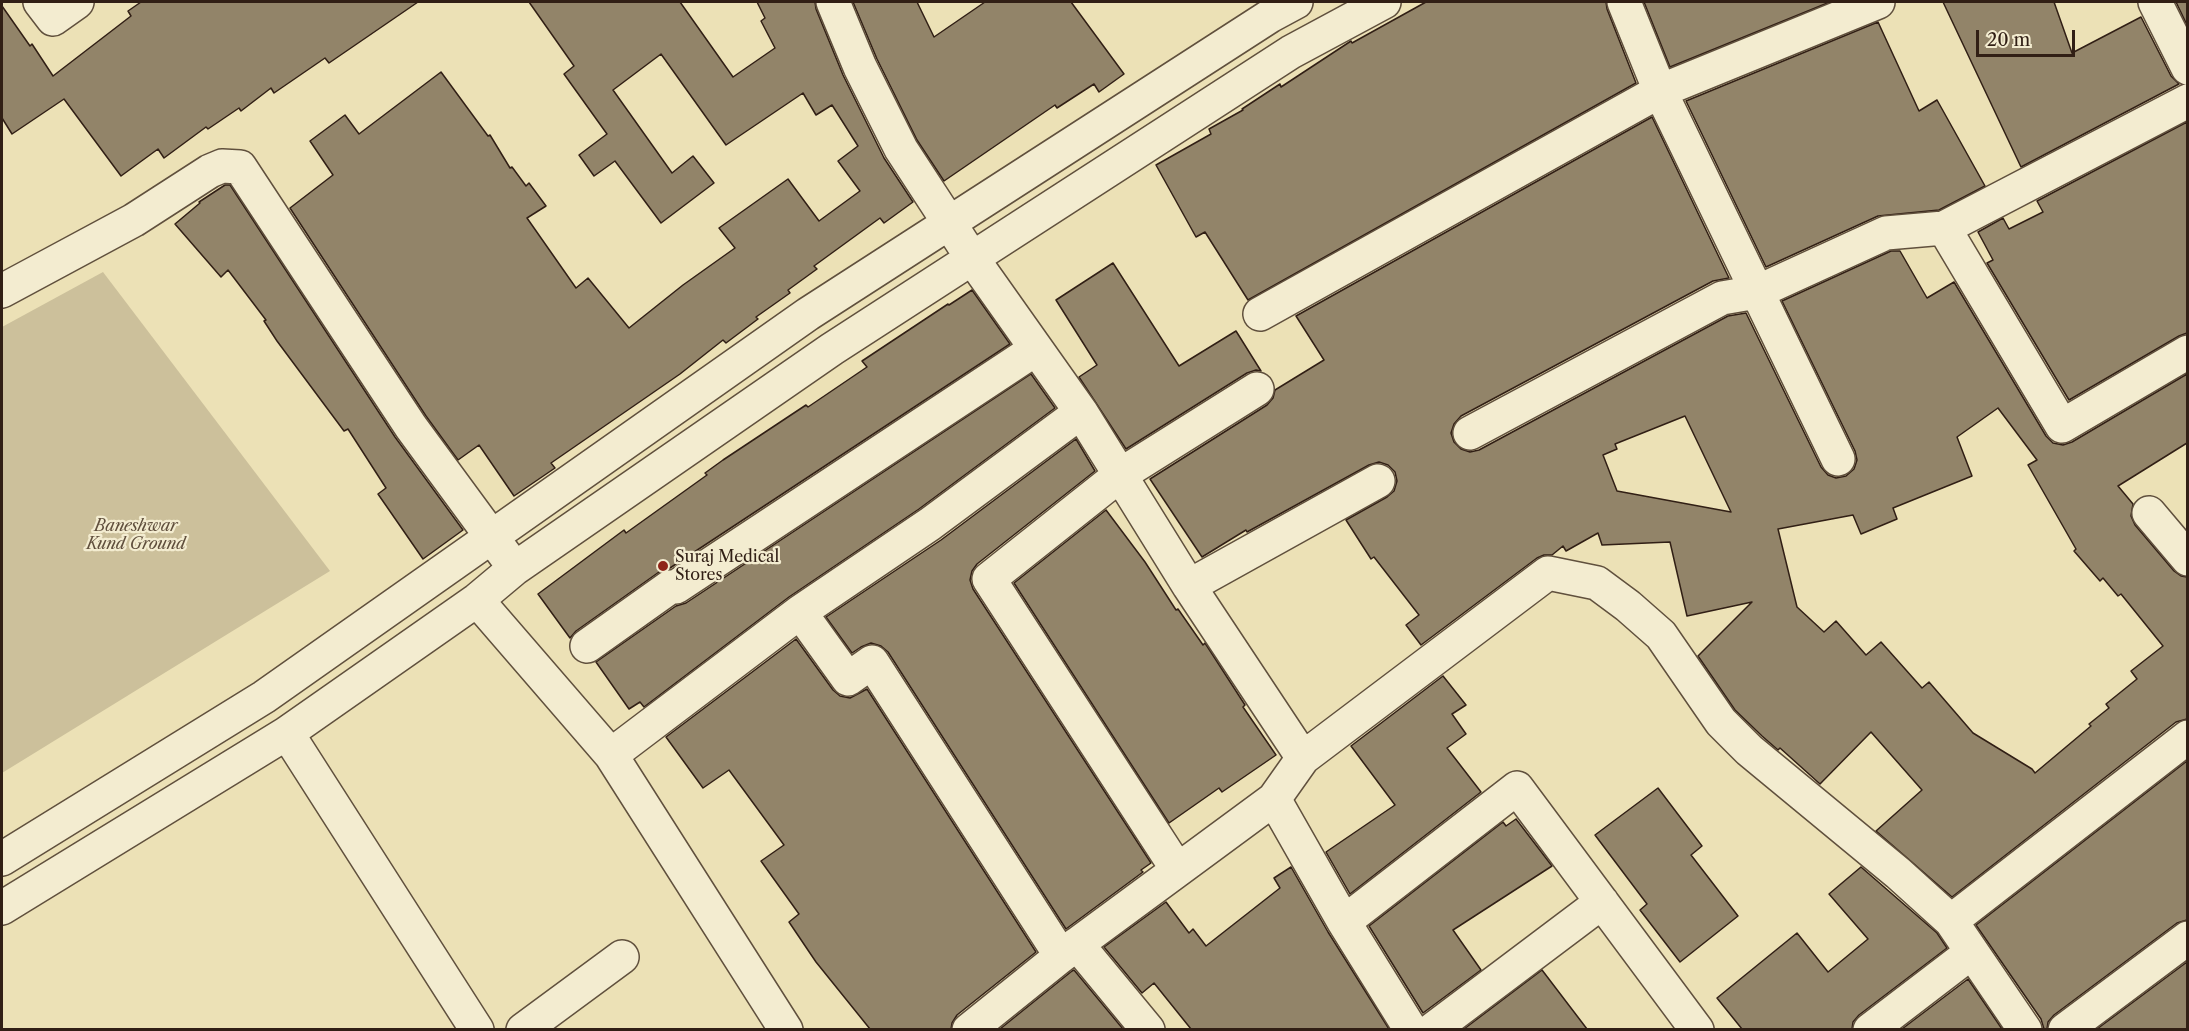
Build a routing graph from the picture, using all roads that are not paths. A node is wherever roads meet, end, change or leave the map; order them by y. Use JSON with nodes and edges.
{"nodes":[{"id":1,"x":40,"y":2,"type":"edge"},
{"id":2,"x":77,"y":2,"type":"edge"},
{"id":3,"x":833,"y":2,"type":"edge"},
{"id":4,"x":1296,"y":2,"type":"edge"},
{"id":5,"x":1624,"y":2,"type":"edge"},
{"id":6,"x":1878,"y":2,"type":"edge"},
{"id":7,"x":2155,"y":2,"type":"edge"},
{"id":8,"x":1378,"y":3,"type":"edge"},
{"id":9,"x":2187,"y":68,"type":"edge"},
{"id":10,"x":1660,"y":91,"type":"junction"},
{"id":11,"x":2187,"y":101,"type":"edge"},
{"id":12,"x":949,"y":223,"type":"junction"},
{"id":13,"x":1944,"y":228,"type":"junction"},
{"id":14,"x":972,"y":258,"type":"junction"},
{"id":15,"x":2,"y":291,"type":"edge"},
{"id":16,"x":1757,"y":292,"type":"junction"},
{"id":17,"x":1260,"y":314,"type":"dead end"},
{"id":18,"x":1036,"y":349,"type":"junction"},
{"id":19,"x":2187,"y":352,"type":"edge"},
{"id":20,"x":1257,"y":389,"type":"dead end"},
{"id":21,"x":1081,"y":412,"type":"junction"},
{"id":22,"x":1470,"y":433,"type":"dead end"},
{"id":23,"x":1838,"y":459,"type":"dead end"},
{"id":24,"x":1120,"y":475,"type":"junction"},
{"id":25,"x":1378,"y":482,"type":"dead end"},
{"id":26,"x":2149,"y":513,"type":"dead end"},
{"id":27,"x":493,"y":538,"type":"junction"},
{"id":28,"x":2187,"y":559,"type":"edge"},
{"id":29,"x":514,"y":569,"type":"junction"},
{"id":30,"x":1189,"y":586,"type":"junction"},
{"id":31,"x":477,"y":600,"type":"junction"},
{"id":32,"x":800,"y":612,"type":"junction"},
{"id":33,"x":587,"y":646,"type":"dead end"},
{"id":34,"x":287,"y":733,"type":"junction"},
{"id":35,"x":2187,"y":737,"type":"edge"},
{"id":36,"x":611,"y":755,"type":"junction"},
{"id":37,"x":1303,"y":758,"type":"junction"},
{"id":38,"x":1274,"y":799,"type":"junction"},
{"id":39,"x":2,"y":859,"type":"edge"},
{"id":40,"x":1177,"y":869,"type":"junction"},
{"id":41,"x":1602,"y":902,"type":"junction"},
{"id":42,"x":2,"y":908,"type":"edge"},
{"id":43,"x":1951,"y":921,"type":"junction"},
{"id":44,"x":1344,"y":922,"type":"junction"},
{"id":45,"x":2187,"y":938,"type":"edge"},
{"id":46,"x":1069,"y":950,"type":"junction"},
{"id":47,"x":1972,"y":952,"type":"junction"},
{"id":48,"x":622,"y":957,"type":"dead end"},
{"id":49,"x":477,"y":1029,"type":"edge"},
{"id":50,"x":523,"y":1029,"type":"edge"},
{"id":51,"x":786,"y":1029,"type":"edge"},
{"id":52,"x":969,"y":1029,"type":"edge"},
{"id":53,"x":1149,"y":1029,"type":"edge"},
{"id":54,"x":1411,"y":1029,"type":"edge"},
{"id":55,"x":1432,"y":1029,"type":"edge"},
{"id":56,"x":1697,"y":1029,"type":"edge"},
{"id":57,"x":1870,"y":1029,"type":"edge"},
{"id":58,"x":2025,"y":1029,"type":"edge"},
{"id":59,"x":2064,"y":1029,"type":"edge"}],
"edges":[{"from":1,"to":2,"type":"street"},
{"from":3,"to":12,"type":"street"},
{"from":4,"to":12,"type":"street"},
{"from":5,"to":10,"type":"street"},
{"from":6,"to":10,"type":"street"},
{"from":7,"to":9,"type":"street"},
{"from":8,"to":14,"type":"street"},
{"from":10,"to":16,"type":"street"},
{"from":10,"to":17,"type":"street"},
{"from":11,"to":13,"type":"street"},
{"from":12,"to":14,"type":"street"},
{"from":12,"to":27,"type":"street"},
{"from":13,"to":16,"type":"street"},
{"from":13,"to":19,"type":"street"},
{"from":14,"to":18,"type":"street"},
{"from":14,"to":29,"type":"street"},
{"from":15,"to":27,"type":"street"},
{"from":16,"to":22,"type":"street"},
{"from":16,"to":23,"type":"street"},
{"from":18,"to":21,"type":"street"},
{"from":18,"to":33,"type":"street"},
{"from":20,"to":24,"type":"street"},
{"from":21,"to":24,"type":"street"},
{"from":21,"to":32,"type":"street"},
{"from":24,"to":30,"type":"street"},
{"from":24,"to":40,"type":"street"},
{"from":25,"to":30,"type":"street"},
{"from":26,"to":28,"type":"street"},
{"from":27,"to":29,"type":"street"},
{"from":27,"to":39,"type":"street"},
{"from":29,"to":31,"type":"street"},
{"from":30,"to":37,"type":"street"},
{"from":31,"to":34,"type":"street"},
{"from":31,"to":36,"type":"street"},
{"from":32,"to":36,"type":"street"},
{"from":32,"to":46,"type":"street"},
{"from":34,"to":42,"type":"street"},
{"from":34,"to":49,"type":"street"},
{"from":35,"to":43,"type":"street"},
{"from":36,"to":51,"type":"street"},
{"from":37,"to":38,"type":"street"},
{"from":37,"to":43,"type":"street"},
{"from":38,"to":40,"type":"street"},
{"from":38,"to":44,"type":"street"},
{"from":40,"to":46,"type":"street"},
{"from":41,"to":44,"type":"street"},
{"from":41,"to":55,"type":"street"},
{"from":41,"to":56,"type":"street"},
{"from":43,"to":47,"type":"street"},
{"from":44,"to":54,"type":"street"},
{"from":45,"to":59,"type":"street"},
{"from":46,"to":52,"type":"street"},
{"from":46,"to":53,"type":"street"},
{"from":47,"to":57,"type":"street"},
{"from":47,"to":58,"type":"street"},
{"from":48,"to":50,"type":"street"}]}
